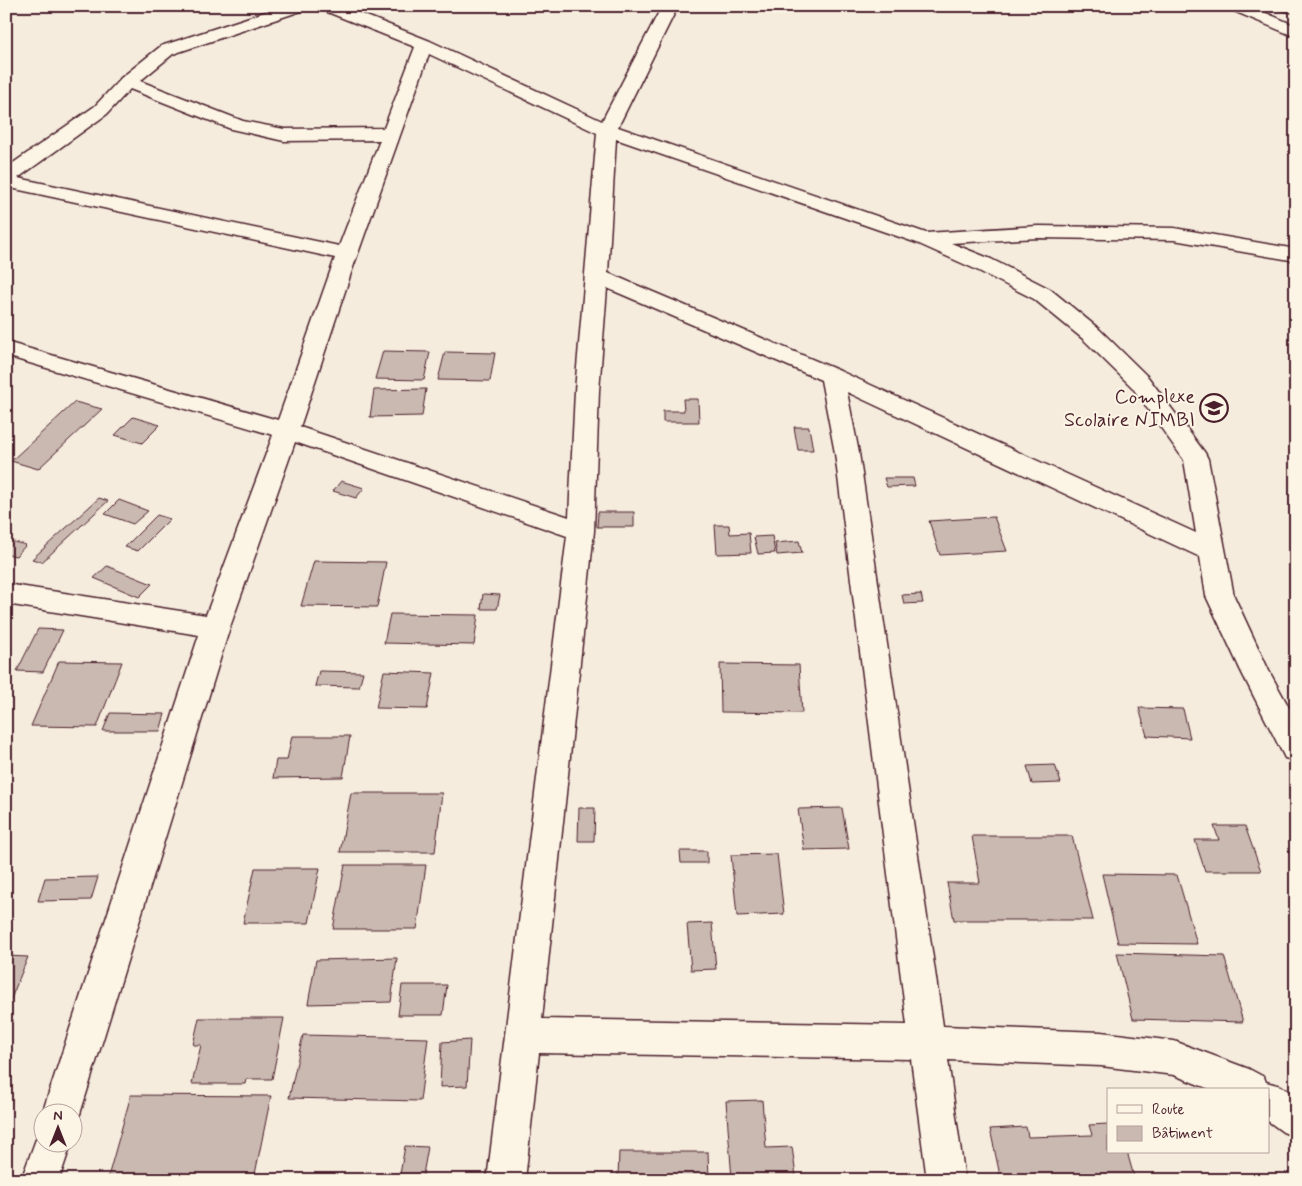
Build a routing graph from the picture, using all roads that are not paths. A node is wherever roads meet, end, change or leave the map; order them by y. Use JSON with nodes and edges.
{"nodes":[{"id":1,"x":300,"y":6,"type":"edge"},
{"id":2,"x":326,"y":6,"type":"edge"},
{"id":3,"x":670,"y":6,"type":"edge"},
{"id":4,"x":1235,"y":6,"type":"edge"},
{"id":5,"x":1284,"y":6,"type":"edge"},
{"id":6,"x":1296,"y":8,"type":"edge"},
{"id":7,"x":1296,"y":32,"type":"edge"},
{"id":8,"x":424,"y":45,"type":"junction"},
{"id":9,"x":127,"y":82,"type":"junction"},
{"id":10,"x":607,"y":130,"type":"junction"},
{"id":11,"x":391,"y":134,"type":"junction"},
{"id":12,"x":6,"y":177,"type":"edge"},
{"id":13,"x":6,"y":181,"type":"edge"},
{"id":14,"x":924,"y":239,"type":"junction"},
{"id":15,"x":347,"y":254,"type":"junction"},
{"id":16,"x":1296,"y":255,"type":"edge"},
{"id":17,"x":597,"y":276,"type":"junction"},
{"id":18,"x":6,"y":349,"type":"edge"},
{"id":19,"x":832,"y":376,"type":"junction"},
{"id":20,"x":287,"y":432,"type":"junction"},
{"id":21,"x":581,"y":531,"type":"junction"},
{"id":22,"x":1212,"y":552,"type":"junction"},
{"id":23,"x":6,"y":594,"type":"edge"},
{"id":24,"x":216,"y":627,"type":"junction"},
{"id":25,"x":1296,"y":749,"type":"edge"},
{"id":26,"x":522,"y":1036,"type":"junction"},
{"id":27,"x":927,"y":1042,"type":"junction"},
{"id":28,"x":1248,"y":1088,"type":"edge"},
{"id":29,"x":1270,"y":1100,"type":"edge"},
{"id":30,"x":64,"y":1104,"type":"edge"},
{"id":31,"x":1296,"y":1119,"type":"edge"},
{"id":32,"x":49,"y":1154,"type":"edge"},
{"id":33,"x":40,"y":1180,"type":"edge"},
{"id":34,"x":506,"y":1180,"type":"edge"},
{"id":35,"x":946,"y":1180,"type":"edge"}],
"edges":[{"from":1,"to":9,"type":"street"},
{"from":2,"to":8,"type":"street"},
{"from":3,"to":10,"type":"street"},
{"from":4,"to":7,"type":"street"},
{"from":5,"to":6,"type":"street"},
{"from":8,"to":10,"type":"street"},
{"from":8,"to":11,"type":"street"},
{"from":9,"to":11,"type":"street"},
{"from":9,"to":12,"type":"street"},
{"from":10,"to":14,"type":"street"},
{"from":10,"to":17,"type":"street"},
{"from":11,"to":15,"type":"street"},
{"from":13,"to":15,"type":"street"},
{"from":14,"to":16,"type":"street"},
{"from":14,"to":22,"type":"street"},
{"from":15,"to":20,"type":"street"},
{"from":17,"to":19,"type":"street"},
{"from":17,"to":21,"type":"street"},
{"from":18,"to":20,"type":"street"},
{"from":19,"to":22,"type":"street"},
{"from":19,"to":27,"type":"street"},
{"from":20,"to":21,"type":"street"},
{"from":20,"to":24,"type":"street"},
{"from":21,"to":26,"type":"street"},
{"from":22,"to":25,"type":"street"},
{"from":23,"to":24,"type":"street"},
{"from":24,"to":30,"type":"street"},
{"from":26,"to":27,"type":"street"},
{"from":26,"to":34,"type":"street"},
{"from":27,"to":28,"type":"street"},
{"from":27,"to":35,"type":"street"},
{"from":29,"to":31,"type":"street"},
{"from":32,"to":33,"type":"street"}]}
